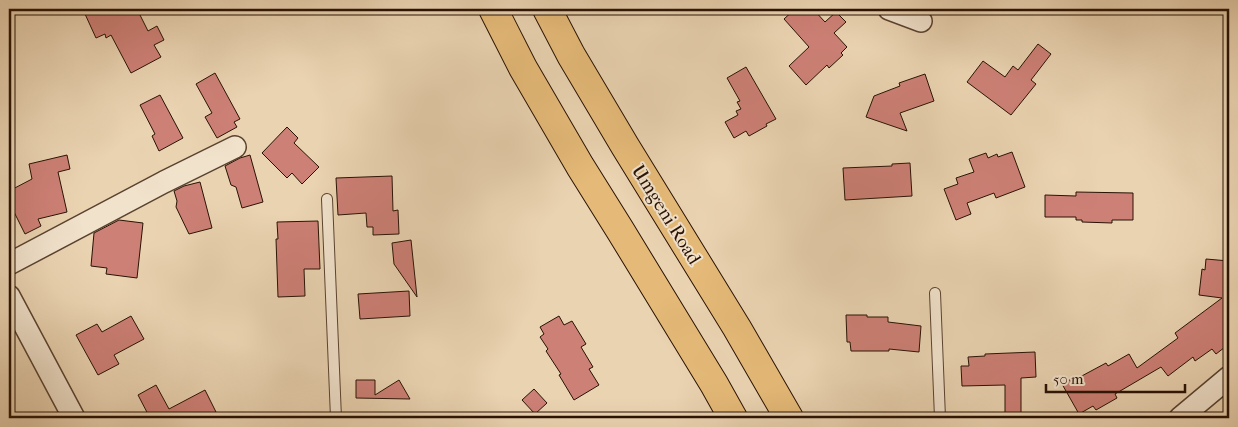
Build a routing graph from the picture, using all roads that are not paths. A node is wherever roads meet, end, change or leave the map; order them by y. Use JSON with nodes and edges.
{"nodes":[{"id":1,"x":493,"y":9,"type":"edge"},
{"id":2,"x":547,"y":9,"type":"edge"},
{"id":3,"x":889,"y":9,"type":"edge"},
{"id":4,"x":921,"y":21,"type":"dead end"},
{"id":5,"x":235,"y":147,"type":"dead end"},
{"id":6,"x":327,"y":199,"type":"dead end"},
{"id":7,"x":9,"y":264,"type":"edge"},
{"id":8,"x":935,"y":293,"type":"dead end"},
{"id":9,"x":9,"y":296,"type":"edge"},
{"id":10,"x":1229,"y":378,"type":"edge"},
{"id":11,"x":74,"y":418,"type":"edge"},
{"id":12,"x":336,"y":418,"type":"edge"},
{"id":13,"x":733,"y":418,"type":"edge"},
{"id":14,"x":789,"y":418,"type":"edge"},
{"id":15,"x":940,"y":418,"type":"edge"},
{"id":16,"x":1180,"y":418,"type":"edge"}],
"edges":[{"from":1,"to":13,"type":"highway"},
{"from":2,"to":14,"type":"highway","name":"Umgeni Road"},
{"from":3,"to":4,"type":"street"},
{"from":5,"to":7,"type":"street"},
{"from":6,"to":12,"type":"lane"},
{"from":8,"to":15,"type":"lane"},
{"from":9,"to":11,"type":"street"},
{"from":10,"to":16,"type":"street"}]}
